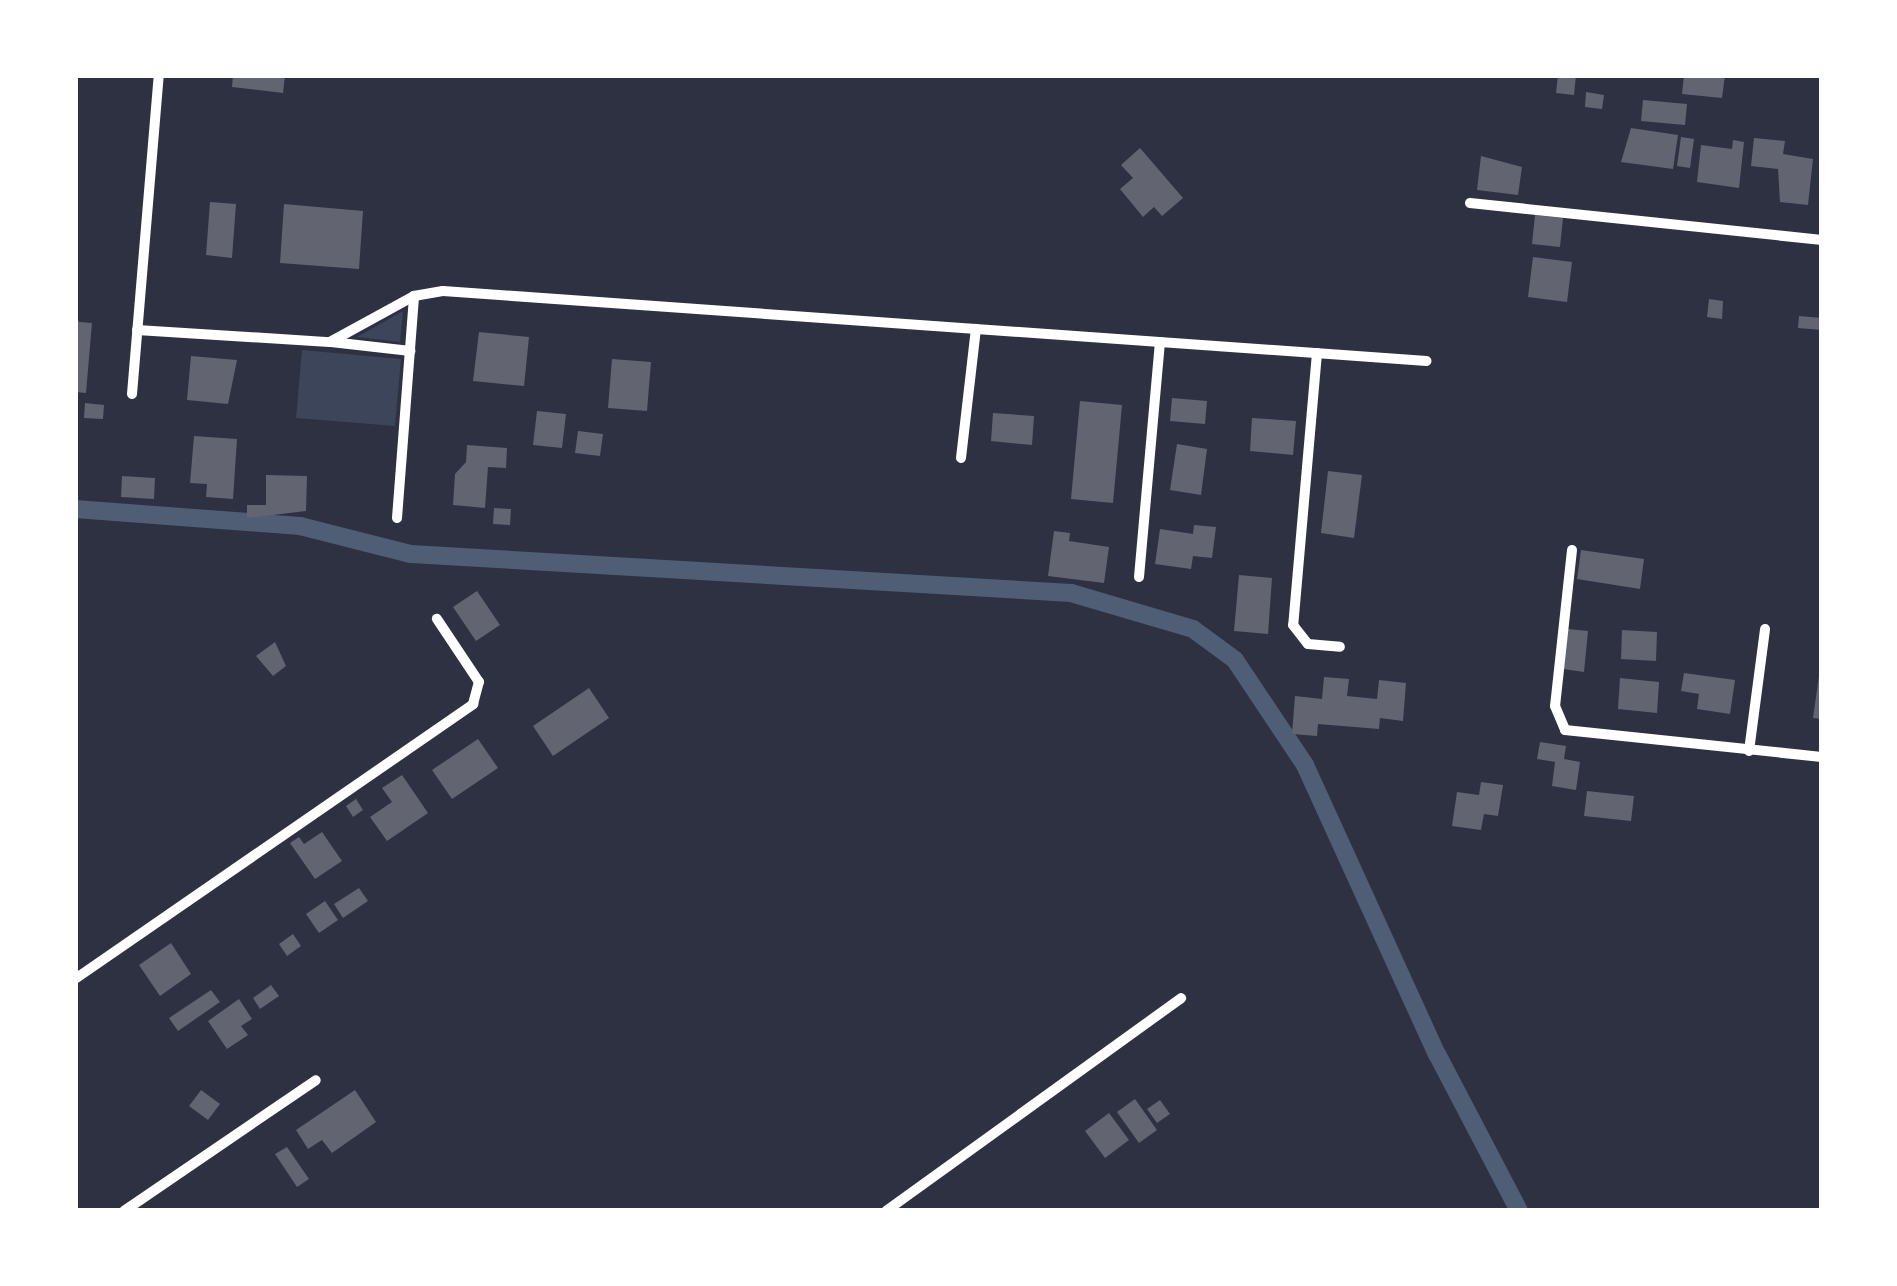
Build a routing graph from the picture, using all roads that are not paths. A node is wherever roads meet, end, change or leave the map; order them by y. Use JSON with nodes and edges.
{"nodes":[{"id":1,"x":159,"y":75,"type":"edge"},
{"id":2,"x":1470,"y":203,"type":"dead end"},
{"id":3,"x":1822,"y":240,"type":"edge"},
{"id":4,"x":414,"y":296,"type":"junction"},
{"id":5,"x":976,"y":329,"type":"junction"},
{"id":6,"x":138,"y":330,"type":"junction"},
{"id":7,"x":330,"y":342,"type":"junction"},
{"id":8,"x":1160,"y":342,"type":"junction"},
{"id":9,"x":410,"y":351,"type":"junction"},
{"id":10,"x":1318,"y":354,"type":"junction"},
{"id":11,"x":1427,"y":361,"type":"dead end"},
{"id":12,"x":132,"y":394,"type":"dead end"},
{"id":13,"x":962,"y":458,"type":"dead end"},
{"id":14,"x":397,"y":518,"type":"dead end"},
{"id":15,"x":1572,"y":550,"type":"dead end"},
{"id":16,"x":1139,"y":577,"type":"dead end"},
{"id":17,"x":437,"y":618,"type":"dead end"},
{"id":18,"x":1765,"y":629,"type":"dead end"},
{"id":19,"x":1340,"y":647,"type":"dead end"},
{"id":20,"x":1749,"y":750,"type":"junction"},
{"id":21,"x":1822,"y":757,"type":"edge"},
{"id":22,"x":75,"y":979,"type":"edge"},
{"id":23,"x":1181,"y":998,"type":"dead end"},
{"id":24,"x":316,"y":1080,"type":"dead end"},
{"id":25,"x":124,"y":1211,"type":"edge"},
{"id":26,"x":886,"y":1211,"type":"edge"}],
"edges":[{"from":1,"to":6,"type":"street"},
{"from":2,"to":3,"type":"street"},
{"from":4,"to":5,"type":"street"},
{"from":4,"to":7,"type":"street"},
{"from":4,"to":9,"type":"street"},
{"from":5,"to":8,"type":"street"},
{"from":5,"to":13,"type":"street"},
{"from":6,"to":7,"type":"street"},
{"from":6,"to":12,"type":"street"},
{"from":7,"to":9,"type":"street"},
{"from":8,"to":10,"type":"street"},
{"from":8,"to":16,"type":"street"},
{"from":9,"to":14,"type":"street"},
{"from":10,"to":11,"type":"street"},
{"from":10,"to":19,"type":"street"},
{"from":15,"to":20,"type":"street"},
{"from":17,"to":22,"type":"street"},
{"from":18,"to":20,"type":"street"},
{"from":20,"to":21,"type":"street"},
{"from":23,"to":26,"type":"street"},
{"from":24,"to":25,"type":"street"}]}
